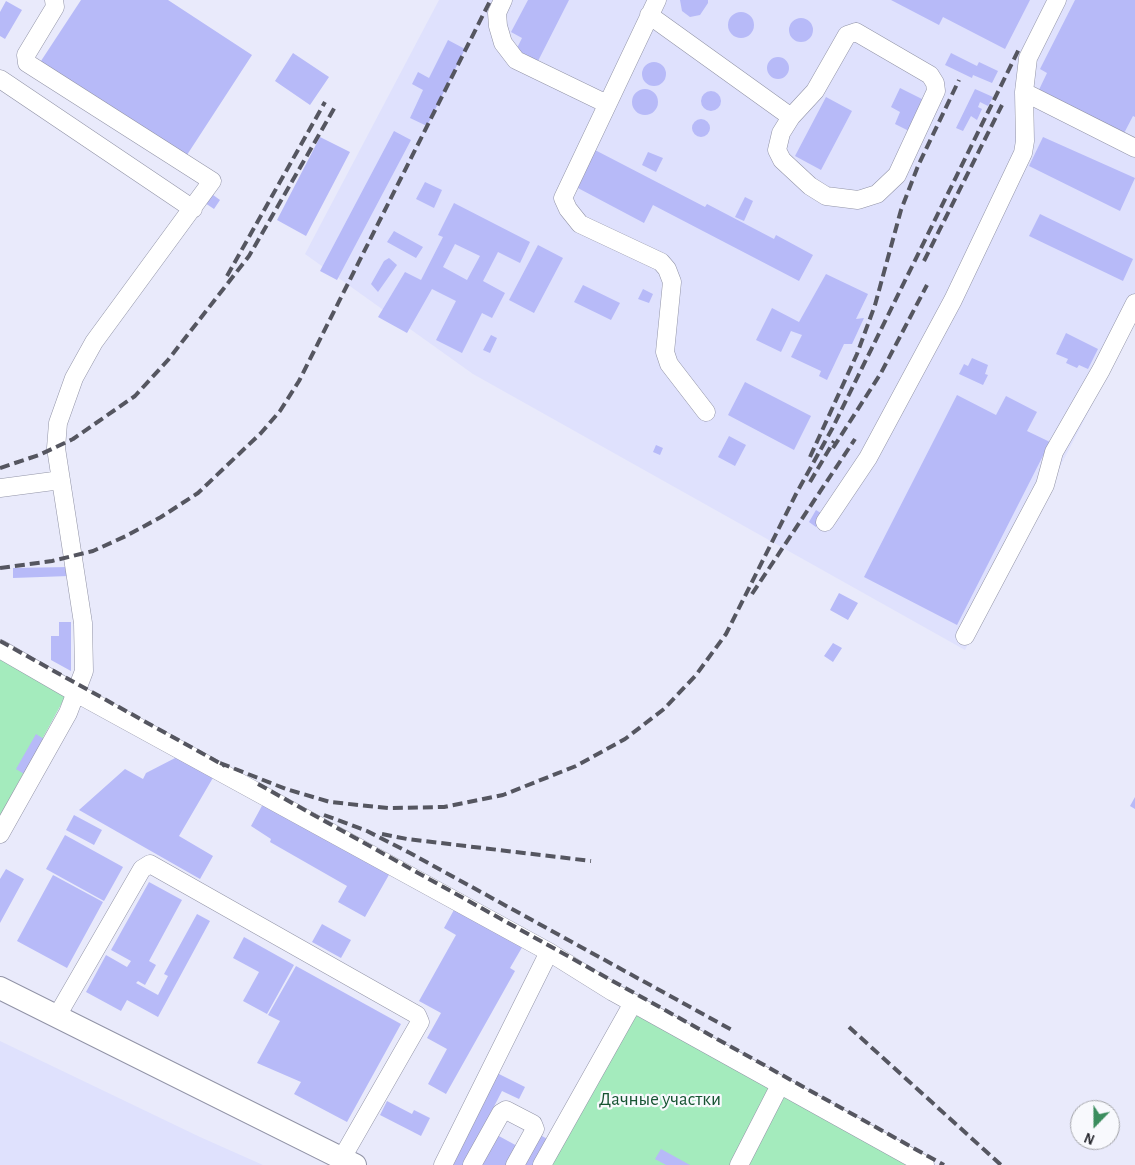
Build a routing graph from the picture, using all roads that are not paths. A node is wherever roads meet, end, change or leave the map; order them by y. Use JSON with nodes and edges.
{"nodes":[{"id":1,"x":54,"y":0,"type":"edge"},
{"id":2,"x":503,"y":0,"type":"edge"},
{"id":3,"x":1057,"y":0,"type":"edge"},
{"id":4,"x":653,"y":8,"type":"edge"},
{"id":5,"x":0,"y":79,"type":"edge"},
{"id":6,"x":1024,"y":92,"type":"junction"},
{"id":7,"x":608,"y":104,"type":"junction"},
{"id":8,"x":791,"y":117,"type":"junction"},
{"id":9,"x":1135,"y":148,"type":"edge"},
{"id":10,"x":193,"y":209,"type":"junction"},
{"id":11,"x":1135,"y":303,"type":"edge"},
{"id":12,"x":706,"y":412,"type":"dead end"},
{"id":13,"x":61,"y":480,"type":"junction"},
{"id":14,"x":0,"y":488,"type":"edge"},
{"id":15,"x":825,"y":522,"type":"dead end"},
{"id":16,"x":965,"y":636,"type":"dead end"},
{"id":17,"x":0,"y":649,"type":"edge"},
{"id":18,"x":76,"y":693,"type":"junction"},
{"id":19,"x":0,"y":834,"type":"edge"},
{"id":20,"x":549,"y":952,"type":"junction"},
{"id":21,"x":0,"y":988,"type":"edge"},
{"id":22,"x":633,"y":1003,"type":"junction"},
{"id":23,"x":58,"y":1016,"type":"junction"},
{"id":24,"x":780,"y":1085,"type":"junction"},
{"id":25,"x":349,"y":1162,"type":"edge"},
{"id":26,"x":442,"y":1165,"type":"edge"},
{"id":27,"x":472,"y":1165,"type":"edge"},
{"id":28,"x":515,"y":1165,"type":"edge"},
{"id":29,"x":542,"y":1165,"type":"edge"},
{"id":30,"x":739,"y":1165,"type":"edge"},
{"id":31,"x":925,"y":1165,"type":"edge"}],
"edges":[{"from":1,"to":10,"type":"lane"},
{"from":2,"to":7,"type":"lane"},
{"from":3,"to":6,"type":"lane"},
{"from":4,"to":7,"type":"lane"},
{"from":4,"to":8,"type":"lane"},
{"from":5,"to":10,"type":"lane"},
{"from":6,"to":9,"type":"lane"},
{"from":6,"to":15,"type":"lane"},
{"from":7,"to":12,"type":"lane"},
{"from":8,"to":8,"type":"lane"},
{"from":10,"to":13,"type":"lane"},
{"from":11,"to":16,"type":"lane"},
{"from":13,"to":14,"type":"lane"},
{"from":13,"to":18,"type":"lane"},
{"from":17,"to":18,"type":"lane"},
{"from":18,"to":19,"type":"lane"},
{"from":18,"to":20,"type":"lane"},
{"from":20,"to":22,"type":"lane"},
{"from":20,"to":26,"type":"lane"},
{"from":21,"to":23,"type":"main road"},
{"from":22,"to":24,"type":"lane"},
{"from":22,"to":29,"type":"lane"},
{"from":23,"to":25,"type":"main road"},
{"from":23,"to":25,"type":"lane"},
{"from":24,"to":30,"type":"lane"},
{"from":24,"to":31,"type":"lane"},
{"from":27,"to":28,"type":"lane"}]}
